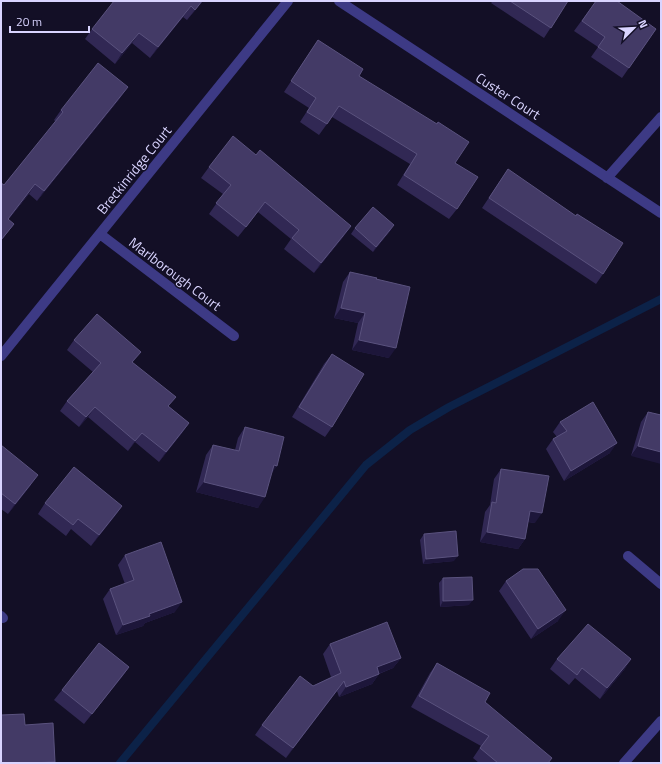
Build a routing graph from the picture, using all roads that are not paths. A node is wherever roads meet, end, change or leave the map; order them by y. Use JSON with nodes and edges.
{"nodes":[{"id":1,"x":288,"y":1,"type":"edge"},
{"id":2,"x":339,"y":1,"type":"edge"},
{"id":3,"x":661,"y":117,"type":"edge"},
{"id":4,"x":606,"y":178,"type":"junction"},
{"id":5,"x":661,"y":213,"type":"edge"},
{"id":6,"x":100,"y":234,"type":"junction"},
{"id":7,"x":234,"y":336,"type":"dead end"},
{"id":8,"x":1,"y":356,"type":"edge"},
{"id":9,"x":628,"y":556,"type":"dead end"},
{"id":10,"x":661,"y":584,"type":"edge"},
{"id":11,"x":661,"y":721,"type":"edge"},
{"id":12,"x":624,"y":763,"type":"edge"}],
"edges":[{"from":1,"to":6,"type":"street","name":"Breckinridge Court"},
{"from":2,"to":4,"type":"street","name":"Custer Court"},
{"from":3,"to":4,"type":"street"},
{"from":4,"to":5,"type":"street","name":"Custer Court"},
{"from":6,"to":7,"type":"street","name":"Marlborough Court"},
{"from":6,"to":8,"type":"street","name":"Breckinridge Court"},
{"from":9,"to":10,"type":"street"},
{"from":11,"to":12,"type":"street"}]}
